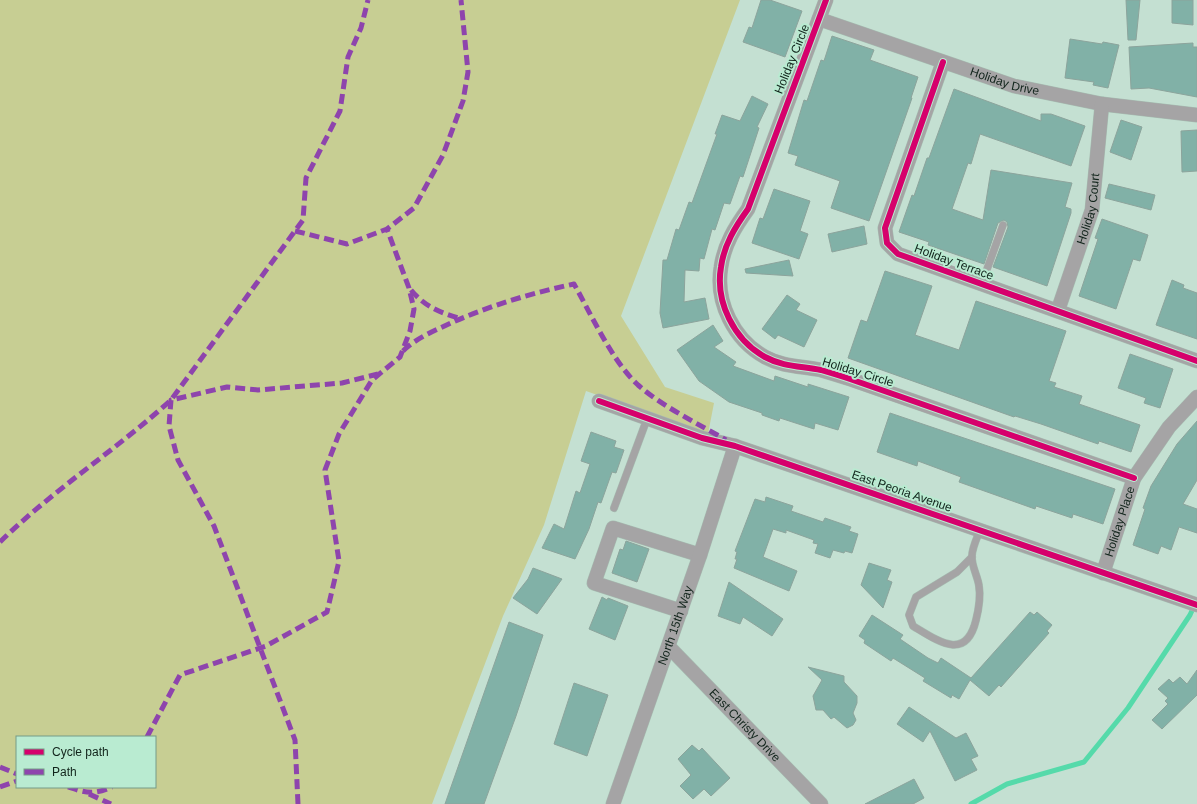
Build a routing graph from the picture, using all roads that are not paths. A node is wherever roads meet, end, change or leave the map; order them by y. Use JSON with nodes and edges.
{"nodes":[{"id":1,"x":826,"y":0,"type":"edge"},
{"id":2,"x":819,"y":19,"type":"junction"},
{"id":3,"x":943,"y":62,"type":"junction"},
{"id":4,"x":1102,"y":104,"type":"junction"},
{"id":5,"x":1197,"y":115,"type":"edge"},
{"id":6,"x":1003,"y":225,"type":"dead end"},
{"id":7,"x":982,"y":283,"type":"junction"},
{"id":8,"x":1058,"y":310,"type":"junction"},
{"id":9,"x":1197,"y":361,"type":"edge"},
{"id":10,"x":1197,"y":397,"type":"edge"},
{"id":11,"x":599,"y":401,"type":"dead end"},
{"id":12,"x":647,"y":419,"type":"junction"},
{"id":13,"x":735,"y":446,"type":"junction"},
{"id":14,"x":1134,"y":478,"type":"junction"},
{"id":15,"x":614,"y":508,"type":"dead end"},
{"id":16,"x":980,"y":530,"type":"junction"},
{"id":17,"x":700,"y":555,"type":"junction"},
{"id":18,"x":972,"y":557,"type":"junction"},
{"id":19,"x":1104,"y":573,"type":"junction"},
{"id":20,"x":1197,"y":605,"type":"edge"},
{"id":21,"x":680,"y":611,"type":"junction"},
{"id":22,"x":669,"y":647,"type":"junction"},
{"id":23,"x":819,"y":803,"type":"edge"},
{"id":24,"x":614,"y":804,"type":"edge"}],
"edges":[{"from":1,"to":2,"type":"street","name":"Holiday Circle"},
{"from":2,"to":3,"type":"street","name":"Holiday Drive"},
{"from":2,"to":14,"type":"street","name":"Holiday Circle"},
{"from":3,"to":4,"type":"street","name":"Holiday Drive"},
{"from":3,"to":7,"type":"street","name":"Holiday Terrace"},
{"from":4,"to":5,"type":"street","name":"Holiday Drive"},
{"from":4,"to":8,"type":"street","name":"Holiday Court"},
{"from":6,"to":7,"type":"lane"},
{"from":7,"to":8,"type":"street","name":"Holiday Terrace"},
{"from":8,"to":9,"type":"street","name":"Holiday Terrace"},
{"from":10,"to":14,"type":"street","name":"Holiday Place"},
{"from":11,"to":12,"type":"street","name":"East Peoria Avenue"},
{"from":12,"to":13,"type":"street","name":"East Peoria Avenue"},
{"from":12,"to":15,"type":"lane"},
{"from":13,"to":16,"type":"street","name":"East Peoria Avenue"},
{"from":13,"to":17,"type":"street","name":"North 15th Way"},
{"from":14,"to":19,"type":"street","name":"Holiday Place"},
{"from":16,"to":18,"type":"lane"},
{"from":16,"to":19,"type":"street","name":"East Peoria Avenue"},
{"from":17,"to":21,"type":"street","name":"North 15th Way"},
{"from":17,"to":21,"type":"street"},
{"from":18,"to":18,"type":"lane"},
{"from":19,"to":20,"type":"street","name":"East Peoria Avenue"},
{"from":21,"to":22,"type":"street","name":"North 15th Way"},
{"from":22,"to":23,"type":"street","name":"East Christy Drive"},
{"from":22,"to":24,"type":"street","name":"North 15th Way"}]}
